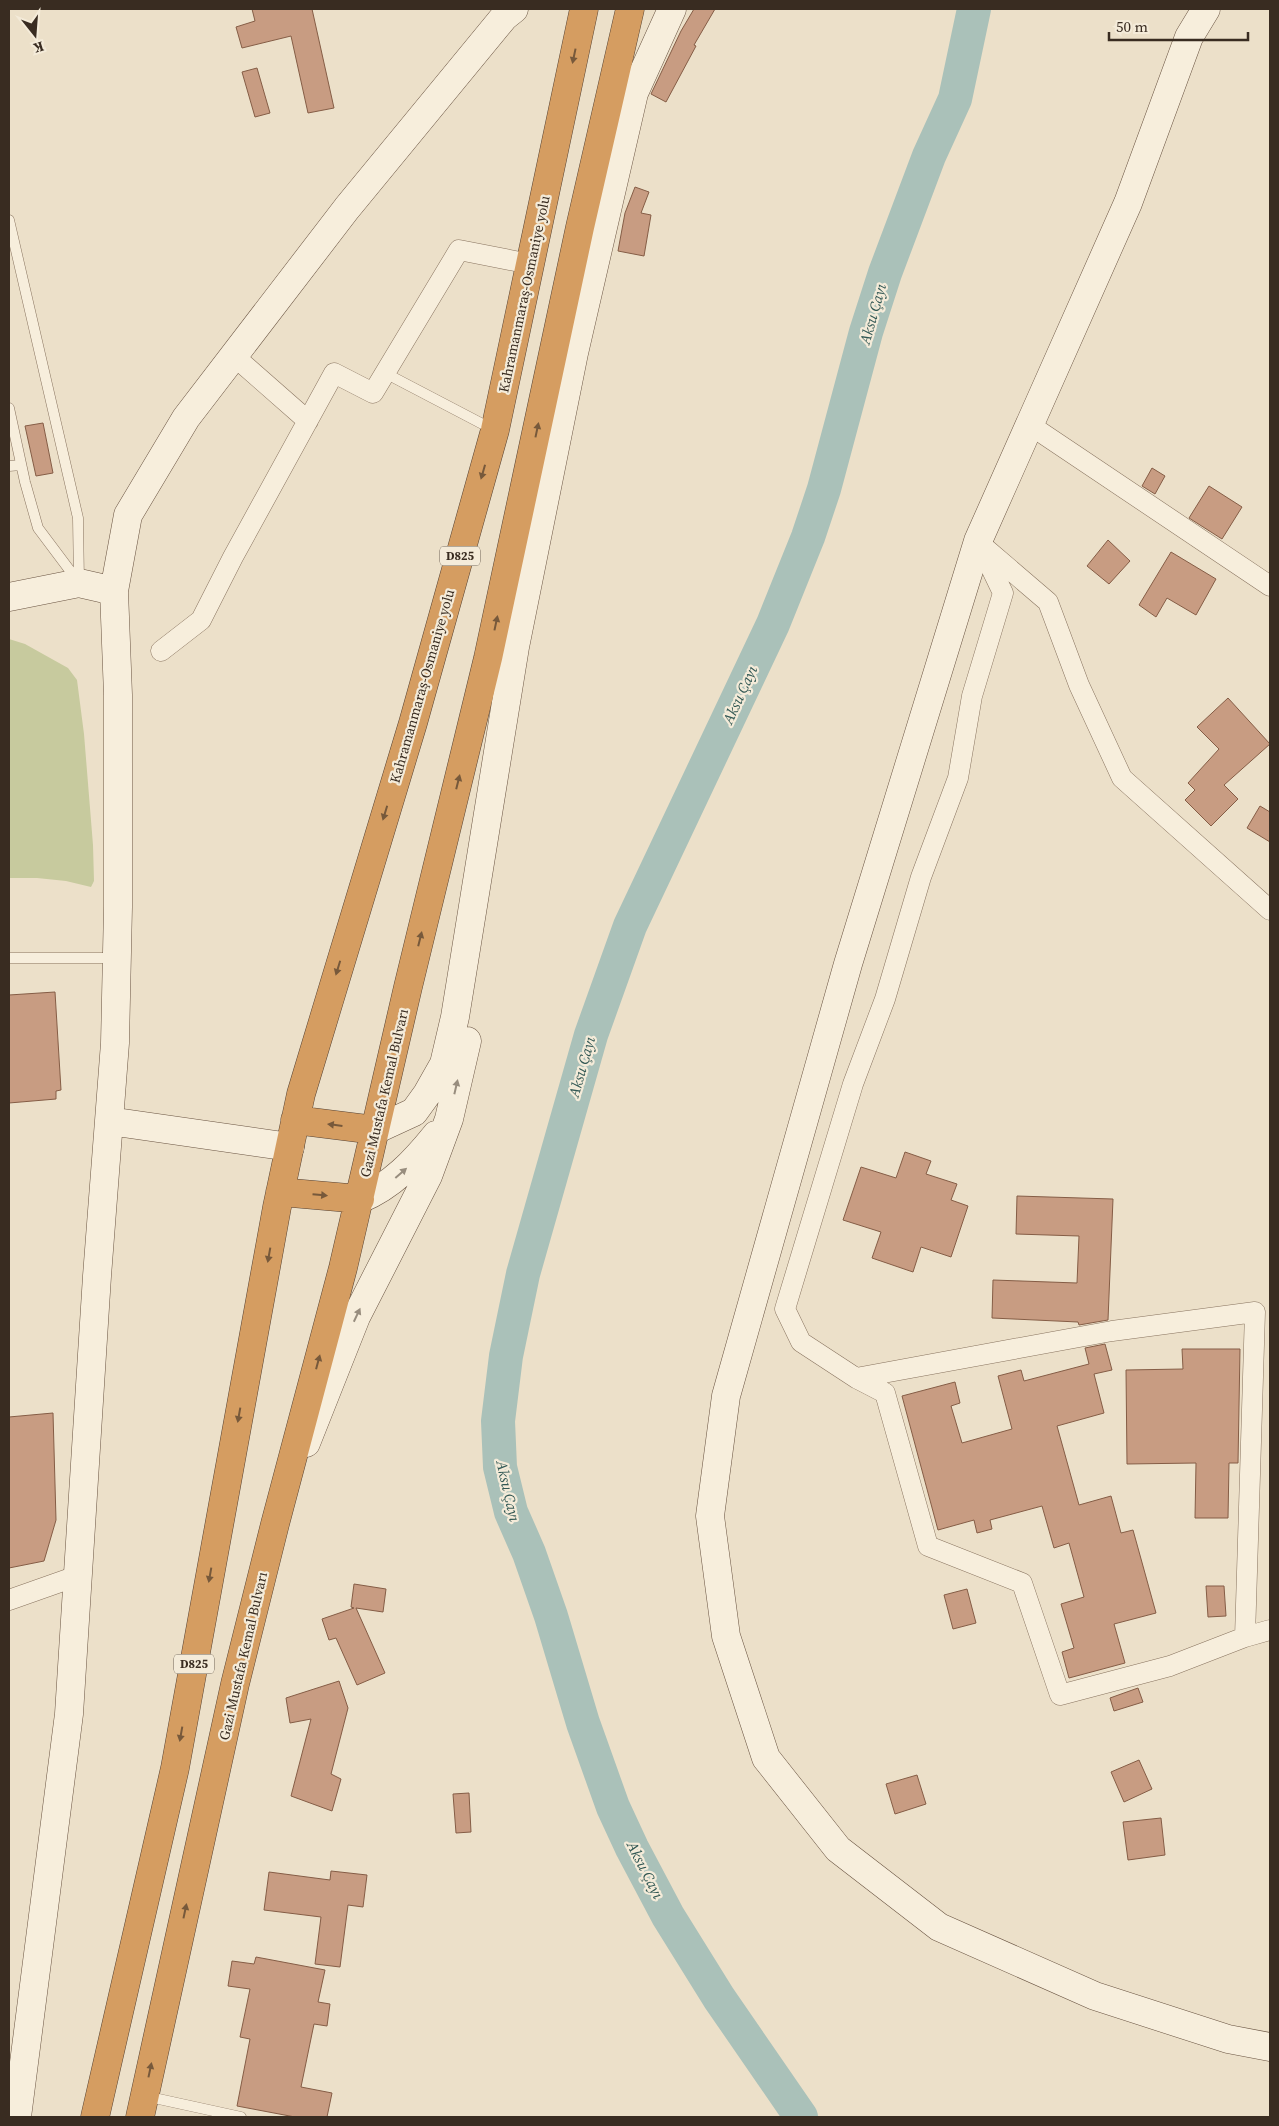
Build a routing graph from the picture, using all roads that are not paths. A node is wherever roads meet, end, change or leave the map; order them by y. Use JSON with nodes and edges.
{"nodes":[{"id":1,"x":514,"y":9,"type":"edge"},
{"id":2,"x":584,"y":9,"type":"edge"},
{"id":3,"x":630,"y":9,"type":"edge"},
{"id":4,"x":672,"y":9,"type":"edge"},
{"id":5,"x":1206,"y":9,"type":"edge"},
{"id":6,"x":9,"y":220,"type":"edge"},
{"id":7,"x":530,"y":264,"type":"junction"},
{"id":8,"x":234,"y":356,"type":"junction"},
{"id":9,"x":385,"y":373,"type":"junction"},
{"id":10,"x":9,"y":408,"type":"edge"},
{"id":11,"x":308,"y":421,"type":"junction"},
{"id":12,"x":1030,"y":425,"type":"junction"},
{"id":13,"x":495,"y":430,"type":"junction"},
{"id":14,"x":21,"y":465,"type":"junction"},
{"id":15,"x":9,"y":466,"type":"edge"},
{"id":16,"x":978,"y":542,"type":"junction"},
{"id":17,"x":79,"y":583,"type":"junction"},
{"id":18,"x":1270,"y":586,"type":"edge"},
{"id":19,"x":114,"y":591,"type":"junction"},
{"id":20,"x":9,"y":596,"type":"edge"},
{"id":21,"x":161,"y":651,"type":"dead end"},
{"id":22,"x":508,"y":691,"type":"junction"},
{"id":23,"x":1270,"y":910,"type":"edge"},
{"id":24,"x":9,"y":958,"type":"edge"},
{"id":25,"x":117,"y":958,"type":"junction"},
{"id":26,"x":449,"y":1119,"type":"junction"},
{"id":27,"x":295,"y":1120,"type":"junction"},
{"id":28,"x":109,"y":1121,"type":"junction"},
{"id":29,"x":375,"y":1130,"type":"junction"},
{"id":30,"x":290,"y":1147,"type":"junction"},
{"id":31,"x":360,"y":1198,"type":"junction"},
{"id":32,"x":279,"y":1200,"type":"junction"},
{"id":33,"x":856,"y":1378,"type":"junction"},
{"id":34,"x":275,"y":1524,"type":"junction"},
{"id":35,"x":77,"y":1576,"type":"junction"},
{"id":36,"x":9,"y":1600,"type":"edge"},
{"id":37,"x":1270,"y":1630,"type":"edge"},
{"id":38,"x":1245,"y":1637,"type":"junction"},
{"id":39,"x":1270,"y":2047,"type":"edge"},
{"id":40,"x":142,"y":2106,"type":"edge"},
{"id":41,"x":17,"y":2117,"type":"edge"},
{"id":42,"x":94,"y":2117,"type":"edge"},
{"id":43,"x":241,"y":2117,"type":"edge"}],
"edges":[{"from":1,"to":8,"type":"street"},
{"from":2,"to":7,"type":"highway","name":"Kahramanmaraş-Osmaniye yolu","number":"D825","one_way":true},
{"from":29,"to":3,"type":"highway","name":"Gazi Mustafa Kemal Bulvarı","one_way":true},
{"from":4,"to":22,"type":"street"},
{"from":5,"to":12,"type":"street"},
{"from":6,"to":17,"type":"lane"},
{"from":7,"to":9,"type":"street"},
{"from":7,"to":13,"type":"highway","name":"Kahramanmaraş-Osmaniye yolu","number":"D825"},
{"from":8,"to":11,"type":"street"},
{"from":8,"to":19,"type":"street"},
{"from":9,"to":11,"type":"street"},
{"from":9,"to":13,"type":"lane"},
{"from":10,"to":14,"type":"lane"},
{"from":11,"to":21,"type":"street"},
{"from":12,"to":16,"type":"street"},
{"from":12,"to":18,"type":"street"},
{"from":13,"to":27,"type":"highway","name":"Kahramanmaraş-Osmaniye yolu","number":"D825","one_way":true},
{"from":14,"to":15,"type":"lane"},
{"from":14,"to":17,"type":"lane"},
{"from":16,"to":23,"type":"street"},
{"from":16,"to":33,"type":"street"},
{"from":16,"to":39,"type":"street"},
{"from":17,"to":19,"type":"street"},
{"from":17,"to":20,"type":"street"},
{"from":19,"to":25,"type":"street"},
{"from":26,"to":22,"type":"street","one_way":true},
{"from":22,"to":29,"type":"street"},
{"from":24,"to":25,"type":"lane"},
{"from":25,"to":28,"type":"street"},
{"from":31,"to":26,"type":"street","one_way":true},
{"from":34,"to":26,"type":"street","one_way":true},
{"from":29,"to":27,"type":"highway","one_way":true},
{"from":27,"to":30,"type":"highway"},
{"from":28,"to":30,"type":"street"},
{"from":28,"to":35,"type":"street"},
{"from":29,"to":31,"type":"highway","name":"Gazi Mustafa Kemal Bulvarı"},
{"from":30,"to":32,"type":"highway"},
{"from":32,"to":31,"type":"highway","one_way":true},
{"from":34,"to":31,"type":"highway","name":"Gazi Mustafa Kemal Bulvarı","one_way":true},
{"from":32,"to":42,"type":"highway","number":"D825","one_way":true},
{"from":33,"to":38,"type":"street"},
{"from":33,"to":38,"type":"street"},
{"from":40,"to":34,"type":"highway","name":"Gazi Mustafa Kemal Bulvarı","one_way":true},
{"from":35,"to":36,"type":"street"},
{"from":35,"to":41,"type":"street"},
{"from":37,"to":38,"type":"street"},
{"from":40,"to":43,"type":"lane"}]}
